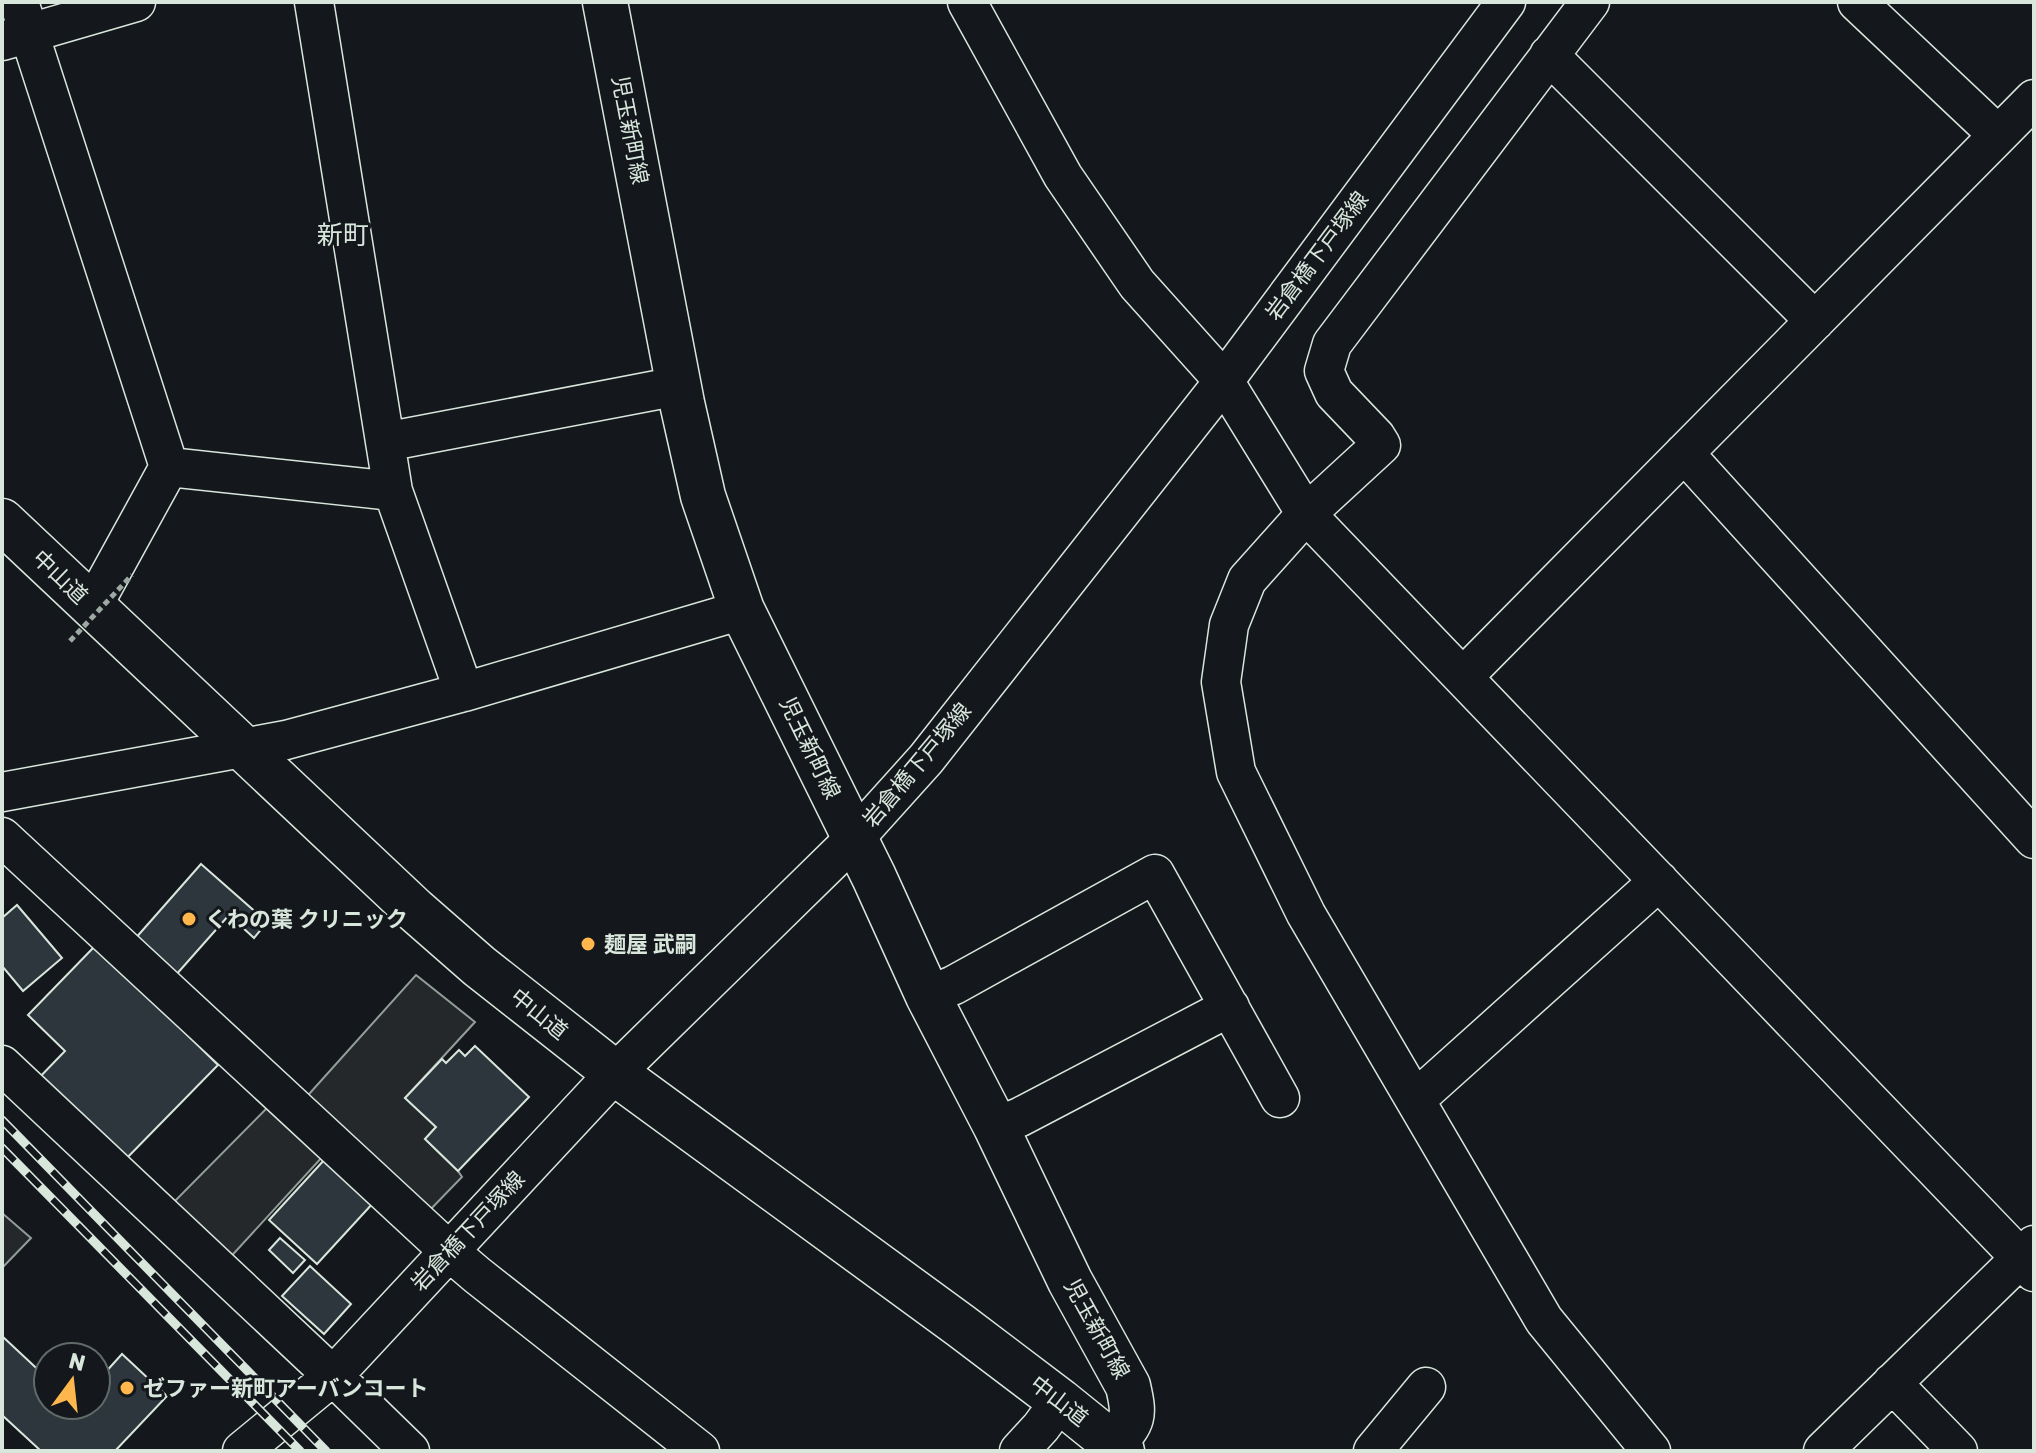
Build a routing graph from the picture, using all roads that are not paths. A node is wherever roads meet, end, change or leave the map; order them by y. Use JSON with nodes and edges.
{"nodes":[{"id":1,"x":136,"y":2,"type":"edge"},
{"id":2,"x":314,"y":2,"type":"edge"},
{"id":3,"x":605,"y":2,"type":"edge"},
{"id":4,"x":967,"y":2,"type":"edge"},
{"id":5,"x":1506,"y":2,"type":"edge"},
{"id":6,"x":1590,"y":2,"type":"edge"},
{"id":7,"x":1857,"y":2,"type":"edge"},
{"id":8,"x":16,"y":26,"type":"edge"},
{"id":9,"x":1549,"y":55,"type":"junction"},
{"id":10,"x":2034,"y":99,"type":"edge"},
{"id":11,"x":1998,"y":135,"type":"junction"},
{"id":12,"x":1815,"y":321,"type":"junction"},
{"id":13,"x":1224,"y":381,"type":"junction"},
{"id":14,"x":678,"y":386,"type":"junction"},
{"id":15,"x":385,"y":442,"type":"junction"},
{"id":16,"x":1684,"y":453,"type":"junction"},
{"id":17,"x":169,"y":467,"type":"junction"},
{"id":18,"x":393,"y":491,"type":"junction"},
{"id":19,"x":1306,"y":514,"type":"junction"},
{"id":20,"x":2,"y":521,"type":"edge"},
{"id":21,"x":742,"y":610,"type":"junction"},
{"id":22,"x":81,"y":624,"type":"junction"},
{"id":23,"x":1463,"y":677,"type":"junction"},
{"id":24,"x":464,"y":692,"type":"junction"},
{"id":25,"x":244,"y":748,"type":"junction"},
{"id":26,"x":2,"y":792,"type":"edge"},
{"id":27,"x":2,"y":837,"type":"edge"},
{"id":28,"x":854,"y":839,"type":"junction"},
{"id":29,"x":2034,"y":839,"type":"edge"},
{"id":30,"x":1659,"y":881,"type":"junction"},
{"id":31,"x":928,"y":996,"type":"junction"},
{"id":32,"x":1230,"y":1007,"type":"junction"},
{"id":33,"x":2,"y":1065,"type":"edge"},
{"id":34,"x":615,"y":1073,"type":"junction"},
{"id":35,"x":1280,"y":1098,"type":"dead end"},
{"id":36,"x":1415,"y":1100,"type":"junction"},
{"id":37,"x":996,"y":1127,"type":"junction"},
{"id":38,"x":450,"y":1252,"type":"junction"},
{"id":39,"x":2030,"y":1258,"type":"edge"},
{"id":40,"x":333,"y":1376,"type":"junction"},
{"id":41,"x":1892,"y":1383,"type":"junction"},
{"id":42,"x":1426,"y":1387,"type":"dead end"},
{"id":43,"x":1060,"y":1401,"type":"junction"},
{"id":44,"x":1118,"y":1447,"type":"edge"},
{"id":45,"x":242,"y":1451,"type":"edge"},
{"id":46,"x":410,"y":1451,"type":"edge"},
{"id":47,"x":700,"y":1451,"type":"edge"},
{"id":48,"x":1019,"y":1451,"type":"edge"},
{"id":49,"x":1373,"y":1451,"type":"edge"},
{"id":50,"x":1651,"y":1451,"type":"edge"},
{"id":51,"x":1823,"y":1451,"type":"edge"},
{"id":52,"x":1958,"y":1451,"type":"edge"}],
"edges":[{"from":1,"to":8,"type":"street"},
{"from":2,"to":15,"type":"street"},
{"from":3,"to":14,"type":"main road","name":"児玉新町線"},
{"from":4,"to":13,"type":"street"},
{"from":5,"to":13,"type":"street","name":"岩倉橋下戸塚線"},
{"from":6,"to":9,"type":"street"},
{"from":7,"to":11,"type":"street"},
{"from":8,"to":17,"type":"street"},
{"from":9,"to":12,"type":"street"},
{"from":9,"to":19,"type":"street"},
{"from":10,"to":11,"type":"street"},
{"from":11,"to":12,"type":"street"},
{"from":12,"to":16,"type":"street"},
{"from":13,"to":19,"type":"street"},
{"from":13,"to":28,"type":"street","name":"岩倉橋下戸塚線"},
{"from":14,"to":15,"type":"street"},
{"from":14,"to":21,"type":"main road","name":"児玉新町線"},
{"from":15,"to":18,"type":"street"},
{"from":16,"to":23,"type":"street"},
{"from":16,"to":29,"type":"street"},
{"from":17,"to":18,"type":"street"},
{"from":17,"to":22,"type":"street"},
{"from":18,"to":24,"type":"street"},
{"from":19,"to":23,"type":"street"},
{"from":19,"to":36,"type":"street"},
{"from":20,"to":22,"type":"main road","name":"中山道"},
{"from":21,"to":24,"type":"street"},
{"from":21,"to":28,"type":"main road","name":"児玉新町線"},
{"from":22,"to":25,"type":"main road","name":"中山道"},
{"from":23,"to":30,"type":"street"},
{"from":24,"to":25,"type":"street"},
{"from":25,"to":26,"type":"street"},
{"from":25,"to":34,"type":"main road","name":"中山道"},
{"from":27,"to":38,"type":"street"},
{"from":28,"to":31,"type":"main road","name":"児玉新町線"},
{"from":28,"to":34,"type":"street","name":"岩倉橋下戸塚線"},
{"from":30,"to":36,"type":"street"},
{"from":30,"to":39,"type":"street"},
{"from":31,"to":32,"type":"street"},
{"from":31,"to":37,"type":"main road","name":"児玉新町線"},
{"from":32,"to":35,"type":"street"},
{"from":32,"to":37,"type":"street"},
{"from":33,"to":40,"type":"street"},
{"from":34,"to":38,"type":"street","name":"岩倉橋下戸塚線"},
{"from":34,"to":43,"type":"main road","name":"中山道"},
{"from":36,"to":50,"type":"street"},
{"from":37,"to":44,"type":"main road","name":"児玉新町線"},
{"from":38,"to":40,"type":"street","name":"岩倉橋下戸塚線"},
{"from":38,"to":47,"type":"street"},
{"from":39,"to":41,"type":"street"},
{"from":40,"to":45,"type":"street","name":"岩倉橋下戸塚線"},
{"from":40,"to":46,"type":"street"},
{"from":41,"to":51,"type":"street"},
{"from":41,"to":52,"type":"street"},
{"from":42,"to":49,"type":"street"},
{"from":43,"to":44,"type":"main road","name":"中山道"},
{"from":43,"to":48,"type":"street"}]}
